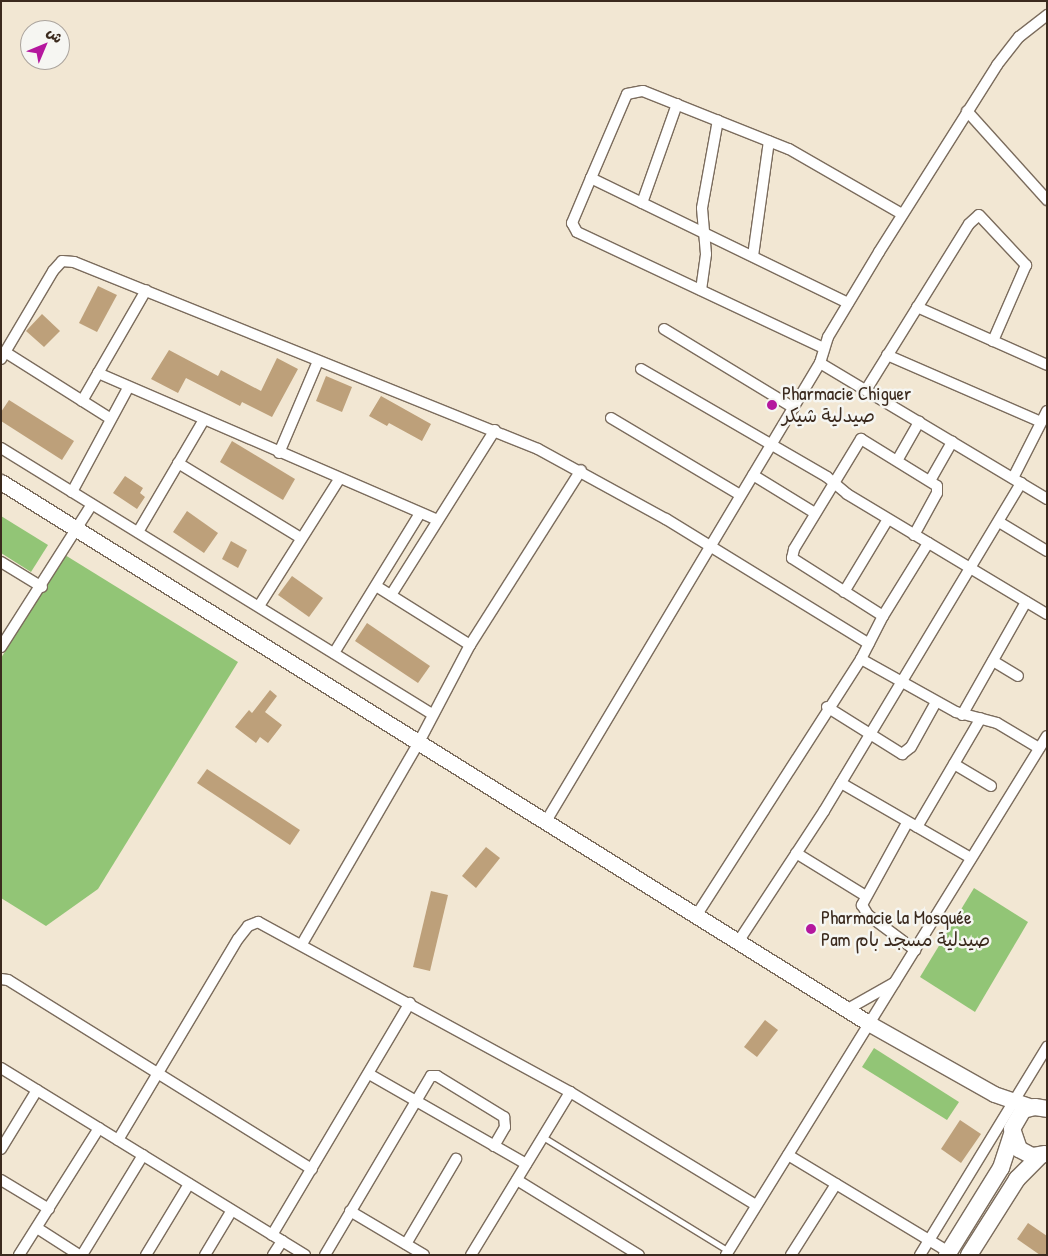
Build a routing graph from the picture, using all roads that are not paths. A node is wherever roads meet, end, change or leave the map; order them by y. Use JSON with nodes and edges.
{"nodes":[{"id":1,"x":1047,"y":15,"type":"edge"},
{"id":2,"x":677,"y":104,"type":"junction"},
{"id":3,"x":967,"y":111,"type":"junction"},
{"id":4,"x":718,"y":120,"type":"junction"},
{"id":5,"x":769,"y":141,"type":"junction"},
{"id":6,"x":592,"y":178,"type":"junction"},
{"id":7,"x":1047,"y":200,"type":"edge"},
{"id":8,"x":642,"y":203,"type":"junction"},
{"id":9,"x":902,"y":214,"type":"junction"},
{"id":10,"x":703,"y":232,"type":"junction"},
{"id":11,"x":753,"y":256,"type":"junction"},
{"id":12,"x":146,"y":290,"type":"junction"},
{"id":13,"x":701,"y":290,"type":"junction"},
{"id":14,"x":848,"y":303,"type":"junction"},
{"id":15,"x":917,"y":307,"type":"junction"},
{"id":16,"x":664,"y":329,"type":"dead end"},
{"id":17,"x":993,"y":341,"type":"junction"},
{"id":18,"x":824,"y":348,"type":"junction"},
{"id":19,"x":887,"y":355,"type":"junction"},
{"id":20,"x":3,"y":356,"type":"edge"},
{"id":21,"x":318,"y":361,"type":"junction"},
{"id":22,"x":820,"y":363,"type":"junction"},
{"id":23,"x":1047,"y":365,"type":"edge"},
{"id":24,"x":640,"y":369,"type":"dead end"},
{"id":25,"x":98,"y":373,"type":"junction"},
{"id":26,"x":128,"y":388,"type":"junction"},
{"id":27,"x":866,"y":390,"type":"junction"},
{"id":28,"x":82,"y":401,"type":"junction"},
{"id":29,"x":794,"y":408,"type":"junction"},
{"id":30,"x":1047,"y":411,"type":"edge"},
{"id":31,"x":611,"y":418,"type":"dead end"},
{"id":32,"x":110,"y":419,"type":"junction"},
{"id":33,"x":203,"y":421,"type":"junction"},
{"id":34,"x":919,"y":422,"type":"junction"},
{"id":35,"x":1041,"y":422,"type":"junction"},
{"id":36,"x":495,"y":430,"type":"junction"},
{"id":37,"x":952,"y":442,"type":"junction"},
{"id":38,"x":772,"y":444,"type":"junction"},
{"id":39,"x":1,"y":448,"type":"edge"},
{"id":40,"x":279,"y":453,"type":"junction"},
{"id":41,"x":898,"y":459,"type":"junction"},
{"id":42,"x":178,"y":463,"type":"junction"},
{"id":43,"x":581,"y":470,"type":"junction"},
{"id":44,"x":753,"y":475,"type":"junction"},
{"id":45,"x":340,"y":478,"type":"junction"},
{"id":46,"x":931,"y":479,"type":"junction"},
{"id":47,"x":1017,"y":481,"type":"junction"},
{"id":48,"x":1,"y":482,"type":"edge"},
{"id":49,"x":834,"y":482,"type":"junction"},
{"id":50,"x":72,"y":492,"type":"junction"},
{"id":51,"x":740,"y":495,"type":"junction"},
{"id":52,"x":1047,"y":499,"type":"edge"},
{"id":53,"x":92,"y":504,"type":"junction"},
{"id":54,"x":420,"y":513,"type":"junction"},
{"id":55,"x":815,"y":514,"type":"junction"},
{"id":56,"x":888,"y":519,"type":"junction"},
{"id":57,"x":438,"y":520,"type":"junction"},
{"id":58,"x":999,"y":522,"type":"junction"},
{"id":59,"x":77,"y":530,"type":"junction"},
{"id":60,"x":138,"y":532,"type":"junction"},
{"id":61,"x":914,"y":535,"type":"junction"},
{"id":62,"x":301,"y":538,"type":"junction"},
{"id":63,"x":928,"y":543,"type":"junction"},
{"id":64,"x":712,"y":547,"type":"junction"},
{"id":65,"x":1047,"y":551,"type":"edge"},
{"id":66,"x":1,"y":562,"type":"edge"},
{"id":67,"x":971,"y":569,"type":"junction"},
{"id":68,"x":376,"y":586,"type":"junction"},
{"id":69,"x":42,"y":587,"type":"junction"},
{"id":70,"x":844,"y":592,"type":"junction"},
{"id":71,"x":391,"y":595,"type":"junction"},
{"id":72,"x":1026,"y":602,"type":"junction"},
{"id":73,"x":259,"y":606,"type":"junction"},
{"id":74,"x":1047,"y":614,"type":"edge"},
{"id":75,"x":883,"y":616,"type":"junction"},
{"id":76,"x":869,"y":644,"type":"junction"},
{"id":77,"x":470,"y":645,"type":"junction"},
{"id":78,"x":1,"y":647,"type":"edge"},
{"id":79,"x":334,"y":653,"type":"junction"},
{"id":80,"x":861,"y":659,"type":"junction"},
{"id":81,"x":993,"y":661,"type":"junction"},
{"id":82,"x":1018,"y":676,"type":"dead end"},
{"id":83,"x":901,"y":683,"type":"junction"},
{"id":84,"x":936,"y":702,"type":"junction"},
{"id":85,"x":827,"y":707,"type":"junction"},
{"id":86,"x":432,"y":714,"type":"junction"},
{"id":87,"x":962,"y":714,"type":"junction"},
{"id":88,"x":981,"y":718,"type":"junction"},
{"id":89,"x":870,"y":734,"type":"junction"},
{"id":90,"x":1047,"y":736,"type":"edge"},
{"id":91,"x":418,"y":744,"type":"junction"},
{"id":92,"x":1039,"y":748,"type":"junction"},
{"id":93,"x":954,"y":764,"type":"junction"},
{"id":94,"x":841,"y":783,"type":"junction"},
{"id":95,"x":991,"y":786,"type":"dead end"},
{"id":96,"x":545,"y":822,"type":"junction"},
{"id":97,"x":912,"y":825,"type":"junction"},
{"id":98,"x":796,"y":853,"type":"junction"},
{"id":99,"x":971,"y":858,"type":"junction"},
{"id":100,"x":866,"y":896,"type":"junction"},
{"id":101,"x":696,"y":916,"type":"junction"},
{"id":102,"x":738,"y":942,"type":"junction"},
{"id":103,"x":302,"y":944,"type":"junction"},
{"id":104,"x":915,"y":950,"type":"junction"},
{"id":105,"x":1,"y":979,"type":"edge"},
{"id":106,"x":895,"y":982,"type":"junction"},
{"id":107,"x":410,"y":1003,"type":"junction"},
{"id":108,"x":848,"y":1009,"type":"junction"},
{"id":109,"x":870,"y":1024,"type":"junction"},
{"id":110,"x":1047,"y":1047,"type":"edge"},
{"id":111,"x":1,"y":1068,"type":"edge"},
{"id":112,"x":160,"y":1073,"type":"junction"},
{"id":113,"x":369,"y":1074,"type":"junction"},
{"id":114,"x":37,"y":1090,"type":"junction"},
{"id":115,"x":570,"y":1092,"type":"junction"},
{"id":116,"x":1047,"y":1094,"type":"edge"},
{"id":117,"x":414,"y":1100,"type":"junction"},
{"id":118,"x":1038,"y":1108,"type":"edge"},
{"id":119,"x":1011,"y":1118,"type":"junction"},
{"id":120,"x":99,"y":1128,"type":"junction"},
{"id":121,"x":544,"y":1137,"type":"junction"},
{"id":122,"x":118,"y":1140,"type":"junction"},
{"id":123,"x":494,"y":1146,"type":"junction"},
{"id":124,"x":1,"y":1149,"type":"edge"},
{"id":125,"x":143,"y":1155,"type":"junction"},
{"id":126,"x":788,"y":1155,"type":"junction"},
{"id":127,"x":1043,"y":1155,"type":"edge"},
{"id":128,"x":456,"y":1159,"type":"dead end"},
{"id":129,"x":526,"y":1164,"type":"junction"},
{"id":130,"x":312,"y":1169,"type":"junction"},
{"id":131,"x":1,"y":1180,"type":"edge"},
{"id":132,"x":517,"y":1180,"type":"junction"},
{"id":133,"x":189,"y":1184,"type":"junction"},
{"id":134,"x":836,"y":1184,"type":"junction"},
{"id":135,"x":756,"y":1206,"type":"junction"},
{"id":136,"x":49,"y":1209,"type":"junction"},
{"id":137,"x":232,"y":1210,"type":"junction"},
{"id":138,"x":350,"y":1211,"type":"junction"},
{"id":139,"x":37,"y":1228,"type":"junction"},
{"id":140,"x":272,"y":1235,"type":"junction"},
{"id":141,"x":929,"y":1240,"type":"junction"},
{"id":142,"x":282,"y":1241,"type":"junction"},
{"id":143,"x":406,"y":1244,"type":"junction"},
{"id":144,"x":727,"y":1253,"type":"edge"},
{"id":145,"x":948,"y":1254,"type":"edge"},
{"id":146,"x":19,"y":1255,"type":"edge"},
{"id":147,"x":81,"y":1255,"type":"edge"},
{"id":148,"x":146,"y":1255,"type":"edge"},
{"id":149,"x":205,"y":1255,"type":"edge"},
{"id":150,"x":273,"y":1255,"type":"edge"},
{"id":151,"x":304,"y":1255,"type":"edge"},
{"id":152,"x":325,"y":1255,"type":"edge"},
{"id":153,"x":424,"y":1255,"type":"edge"},
{"id":154,"x":471,"y":1255,"type":"edge"},
{"id":155,"x":640,"y":1255,"type":"edge"},
{"id":156,"x":791,"y":1255,"type":"edge"},
{"id":157,"x":920,"y":1255,"type":"edge"},
{"id":158,"x":969,"y":1255,"type":"edge"}],
"edges":[{"from":1,"to":3,"type":"street"},
{"from":2,"to":4,"type":"street"},
{"from":2,"to":6,"type":"street"},
{"from":2,"to":8,"type":"street"},
{"from":3,"to":7,"type":"street"},
{"from":3,"to":9,"type":"street"},
{"from":4,"to":5,"type":"street"},
{"from":4,"to":10,"type":"street"},
{"from":5,"to":9,"type":"street"},
{"from":5,"to":11,"type":"street"},
{"from":6,"to":8,"type":"street"},
{"from":6,"to":13,"type":"street"},
{"from":8,"to":10,"type":"street"},
{"from":9,"to":14,"type":"street"},
{"from":10,"to":11,"type":"street"},
{"from":10,"to":13,"type":"street"},
{"from":11,"to":14,"type":"street"},
{"from":12,"to":20,"type":"street"},
{"from":12,"to":21,"type":"street"},
{"from":12,"to":25,"type":"street"},
{"from":13,"to":18,"type":"street"},
{"from":14,"to":18,"type":"street"},
{"from":15,"to":17,"type":"street"},
{"from":15,"to":17,"type":"street"},
{"from":15,"to":19,"type":"street"},
{"from":16,"to":29,"type":"street"},
{"from":17,"to":23,"type":"street"},
{"from":18,"to":22,"type":"street"},
{"from":19,"to":27,"type":"street"},
{"from":19,"to":35,"type":"street"},
{"from":20,"to":28,"type":"street"},
{"from":21,"to":36,"type":"street"},
{"from":21,"to":40,"type":"street"},
{"from":22,"to":27,"type":"street"},
{"from":22,"to":29,"type":"street"},
{"from":24,"to":38,"type":"street"},
{"from":25,"to":26,"type":"street"},
{"from":25,"to":28,"type":"street"},
{"from":26,"to":32,"type":"street"},
{"from":26,"to":33,"type":"street"},
{"from":27,"to":34,"type":"street"},
{"from":28,"to":32,"type":"street"},
{"from":29,"to":38,"type":"street"},
{"from":30,"to":35,"type":"street"},
{"from":31,"to":51,"type":"street"},
{"from":32,"to":50,"type":"street"},
{"from":33,"to":40,"type":"street"},
{"from":33,"to":42,"type":"street"},
{"from":34,"to":37,"type":"street"},
{"from":34,"to":41,"type":"street"},
{"from":35,"to":47,"type":"street"},
{"from":36,"to":43,"type":"street"},
{"from":36,"to":57,"type":"street"},
{"from":37,"to":46,"type":"street"},
{"from":37,"to":47,"type":"street"},
{"from":38,"to":44,"type":"street"},
{"from":38,"to":49,"type":"street"},
{"from":39,"to":50,"type":"street"},
{"from":40,"to":45,"type":"street"},
{"from":41,"to":46,"type":"street"},
{"from":41,"to":49,"type":"street"},
{"from":42,"to":60,"type":"street"},
{"from":42,"to":62,"type":"street"},
{"from":43,"to":64,"type":"street"},
{"from":43,"to":77,"type":"street"},
{"from":44,"to":51,"type":"street"},
{"from":44,"to":55,"type":"street"},
{"from":45,"to":54,"type":"street"},
{"from":45,"to":62,"type":"street"},
{"from":46,"to":61,"type":"street"},
{"from":47,"to":52,"type":"street"},
{"from":47,"to":58,"type":"street"},
{"from":48,"to":59,"type":"main road"},
{"from":49,"to":55,"type":"street"},
{"from":49,"to":56,"type":"street"},
{"from":50,"to":53,"type":"street"},
{"from":51,"to":64,"type":"street"},
{"from":53,"to":59,"type":"street"},
{"from":53,"to":60,"type":"street"},
{"from":54,"to":57,"type":"street"},
{"from":54,"to":68,"type":"street"},
{"from":55,"to":70,"type":"street"},
{"from":56,"to":61,"type":"street"},
{"from":56,"to":70,"type":"street"},
{"from":57,"to":71,"type":"street"},
{"from":58,"to":65,"type":"street"},
{"from":58,"to":67,"type":"street"},
{"from":59,"to":69,"type":"street"},
{"from":59,"to":91,"type":"main road"},
{"from":60,"to":73,"type":"street"},
{"from":61,"to":63,"type":"street"},
{"from":62,"to":73,"type":"street"},
{"from":63,"to":67,"type":"street"},
{"from":63,"to":75,"type":"street"},
{"from":64,"to":76,"type":"street"},
{"from":64,"to":96,"type":"street"},
{"from":66,"to":69,"type":"street"},
{"from":67,"to":72,"type":"street"},
{"from":67,"to":83,"type":"street"},
{"from":68,"to":71,"type":"street"},
{"from":68,"to":79,"type":"street"},
{"from":69,"to":78,"type":"street"},
{"from":70,"to":75,"type":"street"},
{"from":71,"to":77,"type":"street"},
{"from":72,"to":74,"type":"street"},
{"from":72,"to":81,"type":"street"},
{"from":73,"to":79,"type":"street"},
{"from":75,"to":76,"type":"street"},
{"from":76,"to":80,"type":"street"},
{"from":77,"to":86,"type":"street"},
{"from":79,"to":86,"type":"street"},
{"from":80,"to":83,"type":"street"},
{"from":80,"to":85,"type":"street"},
{"from":81,"to":82,"type":"street"},
{"from":81,"to":87,"type":"street"},
{"from":83,"to":84,"type":"street"},
{"from":83,"to":89,"type":"street"},
{"from":84,"to":87,"type":"street"},
{"from":84,"to":89,"type":"street"},
{"from":85,"to":89,"type":"street"},
{"from":85,"to":101,"type":"street"},
{"from":86,"to":91,"type":"street"},
{"from":87,"to":88,"type":"street"},
{"from":88,"to":92,"type":"street"},
{"from":88,"to":93,"type":"street"},
{"from":89,"to":94,"type":"street"},
{"from":90,"to":92,"type":"street"},
{"from":91,"to":96,"type":"main road"},
{"from":91,"to":103,"type":"street"},
{"from":92,"to":99,"type":"street"},
{"from":93,"to":95,"type":"street"},
{"from":93,"to":97,"type":"street"},
{"from":94,"to":97,"type":"street"},
{"from":94,"to":98,"type":"street"},
{"from":96,"to":101,"type":"main road"},
{"from":97,"to":99,"type":"street"},
{"from":97,"to":100,"type":"street"},
{"from":98,"to":100,"type":"street"},
{"from":98,"to":102,"type":"street"},
{"from":99,"to":104,"type":"street"},
{"from":100,"to":104,"type":"street"},
{"from":101,"to":102,"type":"main road"},
{"from":102,"to":108,"type":"main road"},
{"from":103,"to":107,"type":"street"},
{"from":103,"to":112,"type":"street"},
{"from":104,"to":106,"type":"street"},
{"from":105,"to":112,"type":"street"},
{"from":106,"to":108,"type":"street"},
{"from":106,"to":109,"type":"street"},
{"from":107,"to":113,"type":"street"},
{"from":107,"to":115,"type":"street"},
{"from":108,"to":109,"type":"main road"},
{"from":109,"to":119,"type":"main road"},
{"from":109,"to":126,"type":"street"},
{"from":110,"to":119,"type":"street"},
{"from":111,"to":114,"type":"street"},
{"from":112,"to":122,"type":"street"},
{"from":112,"to":130,"type":"street"},
{"from":113,"to":117,"type":"street"},
{"from":113,"to":130,"type":"street"},
{"from":114,"to":120,"type":"street"},
{"from":114,"to":124,"type":"street"},
{"from":115,"to":121,"type":"street"},
{"from":115,"to":135,"type":"street"},
{"from":116,"to":118,"type":"main road"},
{"from":117,"to":123,"type":"street"},
{"from":117,"to":123,"type":"street"},
{"from":117,"to":138,"type":"street"},
{"from":118,"to":119,"type":"main road"},
{"from":119,"to":127,"type":"main road"},
{"from":119,"to":141,"type":"street"},
{"from":119,"to":145,"type":"main road"},
{"from":120,"to":122,"type":"street"},
{"from":120,"to":136,"type":"street"},
{"from":121,"to":129,"type":"street"},
{"from":121,"to":144,"type":"lane"},
{"from":122,"to":125,"type":"street"},
{"from":123,"to":129,"type":"street"},
{"from":125,"to":133,"type":"street"},
{"from":125,"to":147,"type":"street"},
{"from":126,"to":134,"type":"street"},
{"from":126,"to":135,"type":"street"},
{"from":127,"to":158,"type":"main road"},
{"from":128,"to":143,"type":"street"},
{"from":129,"to":132,"type":"street"},
{"from":130,"to":140,"type":"street"},
{"from":131,"to":136,"type":"street"},
{"from":132,"to":154,"type":"street"},
{"from":132,"to":155,"type":"street"},
{"from":133,"to":137,"type":"street"},
{"from":133,"to":148,"type":"street"},
{"from":134,"to":141,"type":"street"},
{"from":134,"to":156,"type":"street"},
{"from":135,"to":144,"type":"street"},
{"from":136,"to":139,"type":"street"},
{"from":137,"to":140,"type":"street"},
{"from":137,"to":149,"type":"street"},
{"from":138,"to":143,"type":"street"},
{"from":138,"to":152,"type":"street"},
{"from":139,"to":146,"type":"street"},
{"from":139,"to":147,"type":"street"},
{"from":140,"to":142,"type":"street"},
{"from":141,"to":145,"type":"street"},
{"from":141,"to":157,"type":"street"},
{"from":142,"to":150,"type":"street"},
{"from":142,"to":151,"type":"street"},
{"from":143,"to":153,"type":"street"}]}
